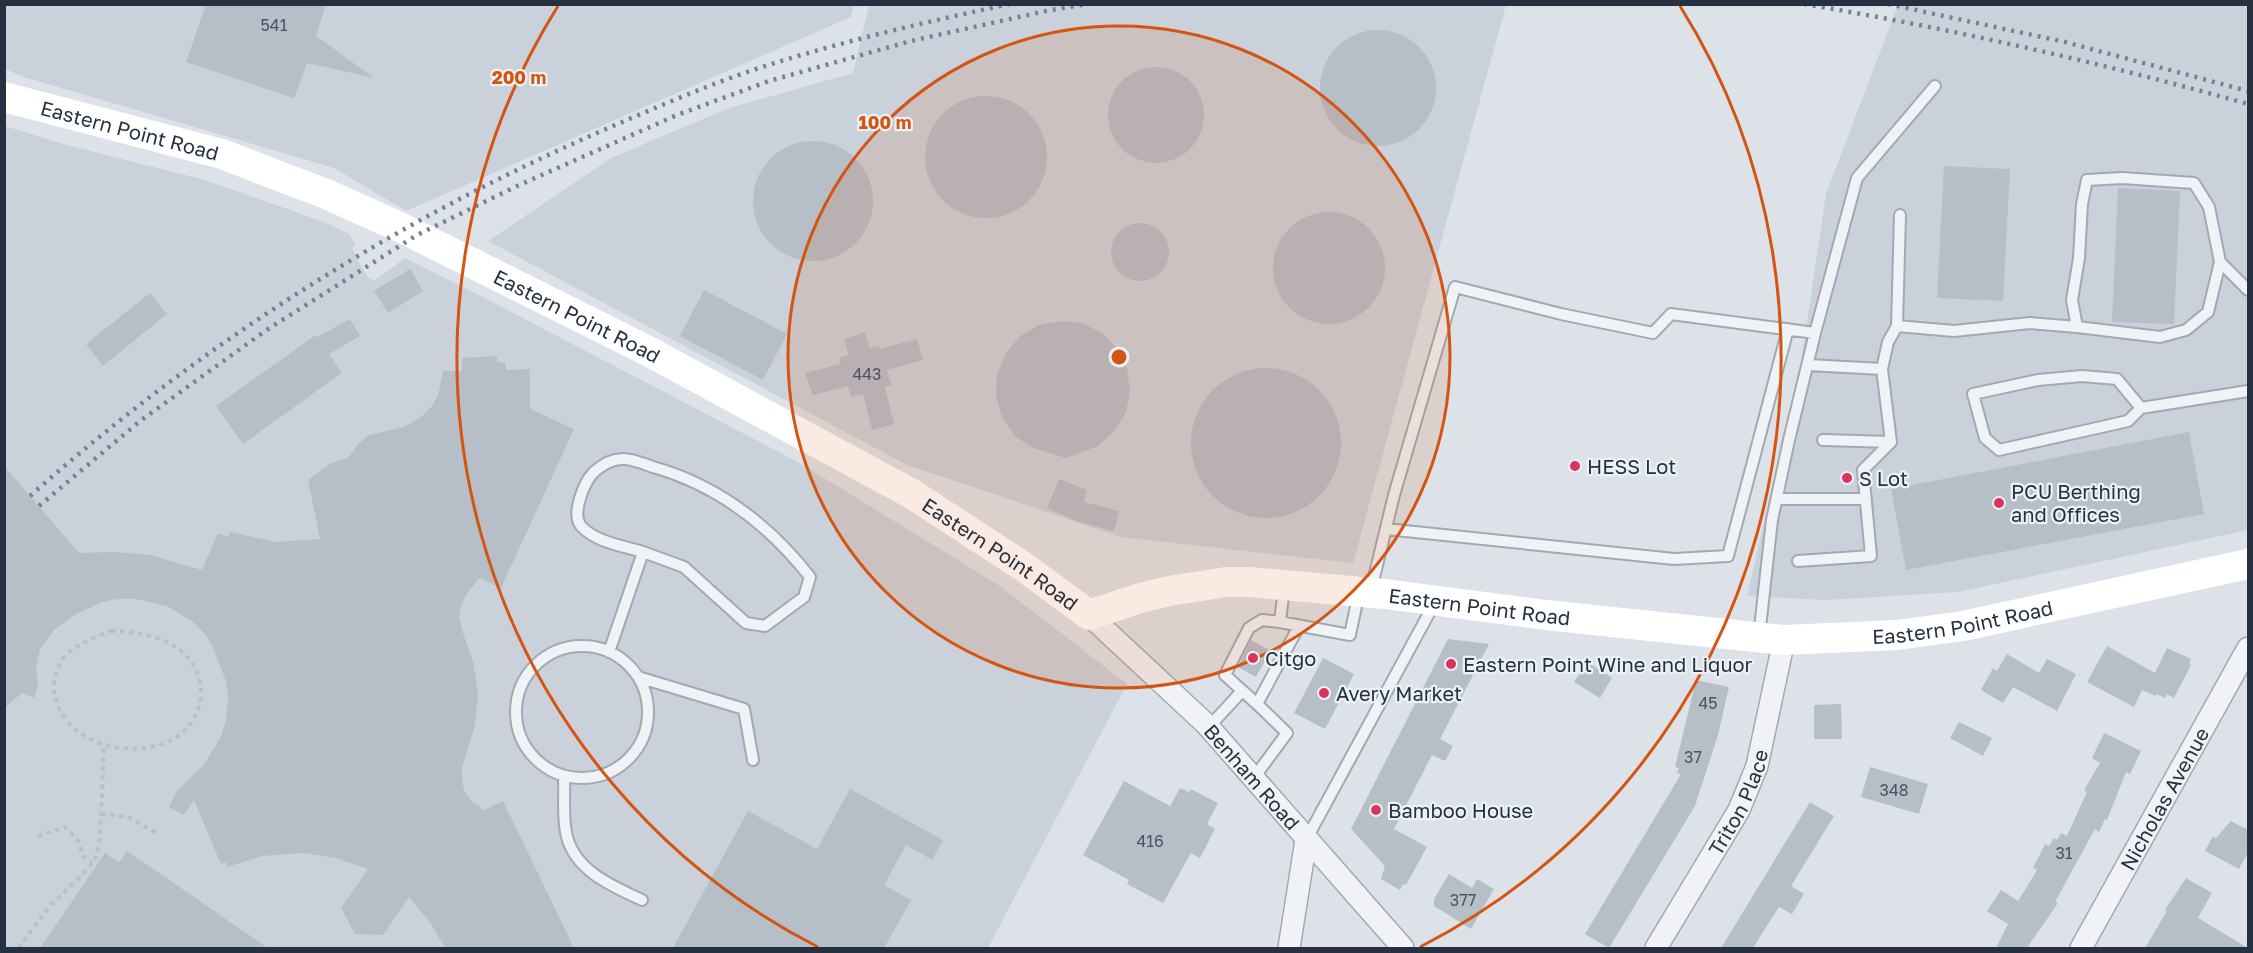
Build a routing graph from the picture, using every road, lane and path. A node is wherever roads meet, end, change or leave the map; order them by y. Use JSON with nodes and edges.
{"nodes":[{"id":1,"x":1935,"y":86,"type":"dead end"},
{"id":2,"x":4,"y":97,"type":"edge"},
{"id":3,"x":1900,"y":215,"type":"dead end"},
{"id":4,"x":2220,"y":262,"type":"junction"},
{"id":5,"x":2248,"y":290,"type":"edge"},
{"id":6,"x":1898,"y":326,"type":"junction"},
{"id":7,"x":2078,"y":327,"type":"junction"},
{"id":8,"x":1788,"y":329,"type":"junction"},
{"id":9,"x":1815,"y":333,"type":"junction"},
{"id":10,"x":1808,"y":365,"type":"junction"},
{"id":11,"x":1882,"y":369,"type":"junction"},
{"id":12,"x":2248,"y":391,"type":"edge"},
{"id":13,"x":2141,"y":408,"type":"junction"},
{"id":14,"x":1823,"y":440,"type":"dead end"},
{"id":15,"x":1891,"y":442,"type":"junction"},
{"id":16,"x":1777,"y":499,"type":"junction"},
{"id":17,"x":1866,"y":499,"type":"junction"},
{"id":18,"x":1386,"y":529,"type":"junction"},
{"id":19,"x":643,"y":552,"type":"junction"},
{"id":20,"x":1798,"y":561,"type":"dead end"},
{"id":21,"x":2248,"y":564,"type":"edge"},
{"id":22,"x":1285,"y":585,"type":"junction"},
{"id":23,"x":1364,"y":592,"type":"junction"},
{"id":24,"x":1435,"y":601,"type":"junction"},
{"id":25,"x":1089,"y":615,"type":"junction"},
{"id":26,"x":1280,"y":622,"type":"junction"},
{"id":27,"x":1299,"y":626,"type":"junction"},
{"id":28,"x":1772,"y":639,"type":"junction"},
{"id":29,"x":2248,"y":648,"type":"edge"},
{"id":30,"x":609,"y":652,"type":"junction"},
{"id":31,"x":638,"y":677,"type":"junction"},
{"id":32,"x":1242,"y":691,"type":"junction"},
{"id":33,"x":1257,"y":704,"type":"junction"},
{"id":34,"x":1208,"y":728,"type":"junction"},
{"id":35,"x":104,"y":746,"type":"junction"},
{"id":36,"x":753,"y":760,"type":"dead end"},
{"id":37,"x":564,"y":777,"type":"junction"},
{"id":38,"x":1253,"y":779,"type":"junction"},
{"id":39,"x":101,"y":814,"type":"junction"},
{"id":40,"x":156,"y":833,"type":"dead end"},
{"id":41,"x":38,"y":836,"type":"dead end"},
{"id":42,"x":1306,"y":840,"type":"junction"},
{"id":43,"x":92,"y":862,"type":"junction"},
{"id":44,"x":642,"y":900,"type":"dead end"},
{"id":45,"x":18,"y":948,"type":"edge"},
{"id":46,"x":1289,"y":948,"type":"edge"},
{"id":47,"x":1403,"y":948,"type":"edge"},
{"id":48,"x":1656,"y":948,"type":"edge"},
{"id":49,"x":2081,"y":948,"type":"edge"}],
"edges":[{"from":1,"to":9,"type":"lane"},
{"from":2,"to":25,"type":"main road","name":"Eastern Point Road"},
{"from":3,"to":6,"type":"lane"},
{"from":4,"to":5,"type":"lane"},
{"from":4,"to":7,"type":"lane"},
{"from":4,"to":7,"type":"lane"},
{"from":6,"to":7,"type":"lane"},
{"from":6,"to":11,"type":"lane"},
{"from":8,"to":9,"type":"lane"},
{"from":8,"to":18,"type":"lane"},
{"from":8,"to":18,"type":"lane"},
{"from":9,"to":10,"type":"lane"},
{"from":10,"to":11,"type":"lane"},
{"from":10,"to":16,"type":"lane"},
{"from":11,"to":15,"type":"lane"},
{"from":12,"to":13,"type":"lane"},
{"from":13,"to":13,"type":"lane"},
{"from":14,"to":15,"type":"lane"},
{"from":15,"to":17,"type":"lane"},
{"from":16,"to":17,"type":"lane"},
{"from":16,"to":28,"type":"lane"},
{"from":17,"to":20,"type":"lane"},
{"from":18,"to":23,"type":"lane"},
{"from":19,"to":19,"type":"lane"},
{"from":19,"to":30,"type":"lane"},
{"from":21,"to":28,"type":"main road","name":"Eastern Point Road"},
{"from":22,"to":23,"type":"main road","name":"Eastern Point Road"},
{"from":22,"to":25,"type":"main road","name":"Eastern Point Road"},
{"from":22,"to":26,"type":"lane"},
{"from":23,"to":24,"type":"main road","name":"Eastern Point Road"},
{"from":23,"to":27,"type":"lane"},
{"from":24,"to":28,"type":"main road","name":"Eastern Point Road"},
{"from":24,"to":42,"type":"lane"},
{"from":25,"to":34,"type":"street","name":"Benham Road"},
{"from":26,"to":27,"type":"lane"},
{"from":26,"to":32,"type":"lane"},
{"from":27,"to":33,"type":"lane"},
{"from":28,"to":48,"type":"street","name":"Triton Place"},
{"from":29,"to":49,"type":"street","name":"Nicholas Avenue"},
{"from":30,"to":31,"type":"lane"},
{"from":30,"to":37,"type":"lane"},
{"from":31,"to":36,"type":"lane"},
{"from":31,"to":37,"type":"lane"},
{"from":32,"to":33,"type":"lane"},
{"from":32,"to":34,"type":"lane"},
{"from":33,"to":38,"type":"lane"},
{"from":34,"to":38,"type":"street","name":"Benham Road"},
{"from":35,"to":35,"type":"path"},
{"from":35,"to":39,"type":"path"},
{"from":37,"to":44,"type":"lane"},
{"from":38,"to":42,"type":"street","name":"Benham Road"},
{"from":39,"to":40,"type":"path"},
{"from":39,"to":43,"type":"path"},
{"from":41,"to":43,"type":"path"},
{"from":42,"to":46,"type":"street"},
{"from":42,"to":47,"type":"street","name":"Benham Road"},
{"from":43,"to":45,"type":"path"}]}
